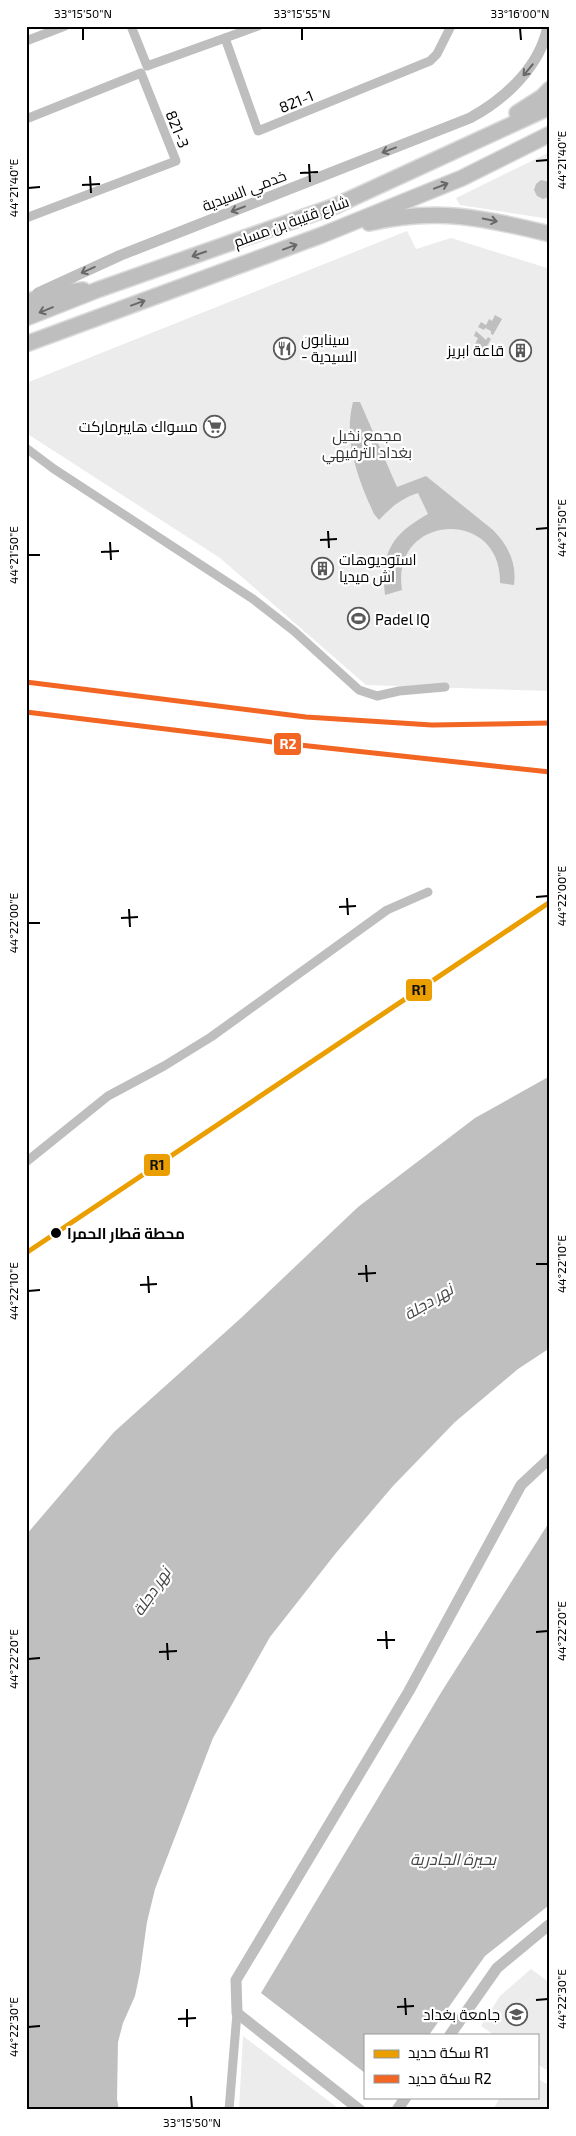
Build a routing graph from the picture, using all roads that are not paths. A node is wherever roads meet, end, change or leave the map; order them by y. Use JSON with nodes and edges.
{"nodes":[{"id":1,"x":65,"y":26,"type":"edge"},
{"id":2,"x":131,"y":26,"type":"edge"},
{"id":3,"x":258,"y":26,"type":"edge"},
{"id":4,"x":451,"y":26,"type":"edge"},
{"id":5,"x":548,"y":26,"type":"edge"},
{"id":6,"x":225,"y":38,"type":"junction"},
{"id":7,"x":26,"y":41,"type":"edge"},
{"id":8,"x":550,"y":89,"type":"edge"},
{"id":9,"x":550,"y":107,"type":"edge"},
{"id":10,"x":26,"y":119,"type":"edge"},
{"id":11,"x":550,"y":134,"type":"edge"},
{"id":12,"x":466,"y":146,"type":"junction"},
{"id":13,"x":26,"y":218,"type":"edge"},
{"id":14,"x":550,"y":234,"type":"edge"},
{"id":15,"x":322,"y":235,"type":"junction"},
{"id":16,"x":97,"y":290,"type":"junction"},
{"id":17,"x":26,"y":298,"type":"edge"},
{"id":18,"x":26,"y":302,"type":"edge"},
{"id":19,"x":26,"y":318,"type":"edge"},
{"id":20,"x":46,"y":337,"type":"junction"},
{"id":21,"x":26,"y":344,"type":"edge"},
{"id":22,"x":26,"y":354,"type":"edge"},
{"id":23,"x":26,"y":448,"type":"edge"},
{"id":24,"x":445,"y":688,"type":"dead end"},
{"id":25,"x":428,"y":892,"type":"dead end"},
{"id":26,"x":27,"y":1160,"type":"edge"},
{"id":27,"x":550,"y":1458,"type":"edge"},
{"id":28,"x":550,"y":1924,"type":"edge"},
{"id":29,"x":236,"y":2013,"type":"junction"},
{"id":30,"x":451,"y":2034,"type":"edge"},
{"id":31,"x":405,"y":2098,"type":"edge"},
{"id":32,"x":229,"y":2110,"type":"edge"},
{"id":33,"x":360,"y":2110,"type":"edge"},
{"id":34,"x":397,"y":2110,"type":"edge"}],
"edges":[{"from":1,"to":7,"type":"street"},
{"from":2,"to":6,"type":"street"},
{"from":3,"to":6,"type":"street"},
{"from":4,"to":6,"type":"street","name":"821-1"},
{"from":5,"to":17,"type":"street","name":"خدمي السيدية","one_way":true},
{"from":8,"to":12,"type":"highway"},
{"from":9,"to":12,"type":"highway","name":"شارع قتيبة بن مسلم"},
{"from":10,"to":13,"type":"street","name":"821-3"},
{"from":15,"to":11,"type":"highway","name":"شارع قتيبة بن مسلم","one_way":true},
{"from":12,"to":16,"type":"highway","name":"شارع قتيبة بن مسلم","one_way":true},
{"from":15,"to":14,"type":"highway","one_way":true},
{"from":20,"to":15,"type":"highway","name":"شارع قتيبة بن مسلم","one_way":true},
{"from":16,"to":18,"type":"highway"},
{"from":16,"to":19,"type":"highway","name":"شارع قتيبة بن مسلم","one_way":true},
{"from":20,"to":21,"type":"highway","name":"شارع قتيبة بن مسلم"},
{"from":20,"to":22,"type":"highway"},
{"from":23,"to":24,"type":"street"},
{"from":25,"to":26,"type":"street"},
{"from":27,"to":29,"type":"street"},
{"from":28,"to":30,"type":"street"},
{"from":29,"to":32,"type":"street"},
{"from":29,"to":33,"type":"street"},
{"from":31,"to":34,"type":"street"}]}
